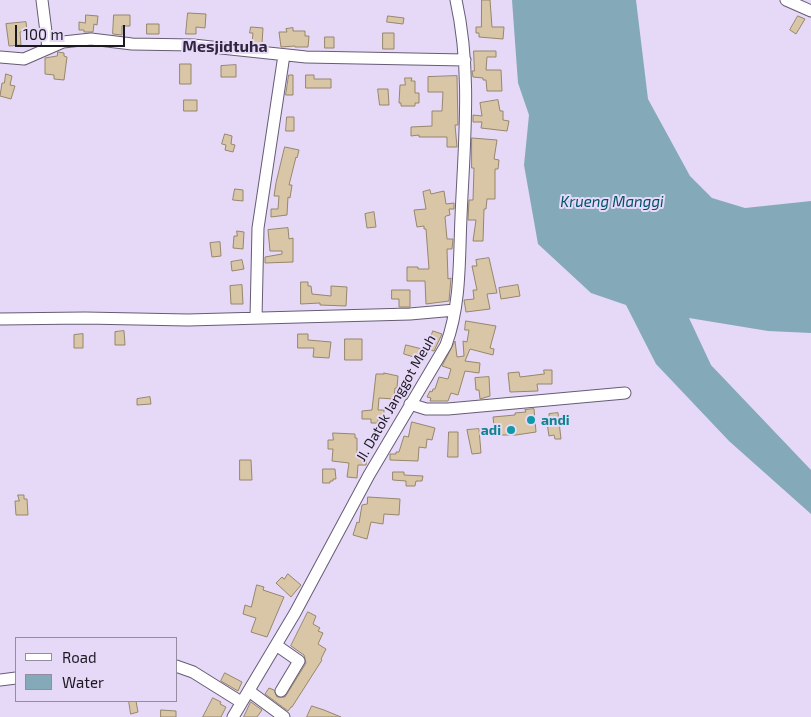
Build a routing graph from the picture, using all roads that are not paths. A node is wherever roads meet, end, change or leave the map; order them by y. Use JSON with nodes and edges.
{"nodes":[{"id":1,"x":42,"y":0,"type":"edge"},
{"id":2,"x":456,"y":0,"type":"edge"},
{"id":3,"x":786,"y":0,"type":"edge"},
{"id":4,"x":811,"y":11,"type":"edge"},
{"id":5,"x":48,"y":48,"type":"junction"},
{"id":6,"x":284,"y":55,"type":"junction"},
{"id":7,"x":0,"y":57,"type":"edge"},
{"id":8,"x":465,"y":60,"type":"junction"},
{"id":9,"x":455,"y":310,"type":"junction"},
{"id":10,"x":256,"y":318,"type":"junction"},
{"id":11,"x":0,"y":319,"type":"edge"},
{"id":12,"x":625,"y":392,"type":"dead end"},
{"id":13,"x":410,"y":404,"type":"junction"},
{"id":14,"x":276,"y":645,"type":"junction"},
{"id":15,"x":178,"y":667,"type":"edge"},
{"id":16,"x":15,"y":678,"type":"edge"},
{"id":17,"x":0,"y":680,"type":"edge"},
{"id":18,"x":249,"y":691,"type":"junction"},
{"id":19,"x":281,"y":691,"type":"dead end"},
{"id":20,"x":241,"y":702,"type":"junction"},
{"id":21,"x":233,"y":717,"type":"edge"},
{"id":22,"x":284,"y":717,"type":"edge"}],
"edges":[{"from":1,"to":5,"type":"street"},
{"from":2,"to":8,"type":"street","name":"JI. Datok Janggot Meuh"},
{"from":3,"to":4,"type":"street"},
{"from":5,"to":6,"type":"street"},
{"from":5,"to":7,"type":"street"},
{"from":6,"to":8,"type":"street"},
{"from":6,"to":10,"type":"street"},
{"from":8,"to":9,"type":"street","name":"JI. Datok Janggot Meuh"},
{"from":9,"to":10,"type":"street"},
{"from":9,"to":13,"type":"street","name":"JI. Datok Janggot Meuh"},
{"from":10,"to":11,"type":"street"},
{"from":12,"to":13,"type":"street"},
{"from":13,"to":14,"type":"street","name":"JI. Datok Janggot Meuh"},
{"from":14,"to":18,"type":"street","name":"JI. Datok Janggot Meuh"},
{"from":14,"to":19,"type":"street"},
{"from":15,"to":20,"type":"street"},
{"from":16,"to":17,"type":"street"},
{"from":18,"to":20,"type":"street","name":"JI. Datok Janggot Meuh"},
{"from":18,"to":22,"type":"street"},
{"from":20,"to":21,"type":"street","name":"JI. Datok Janggot Meuh"}]}
